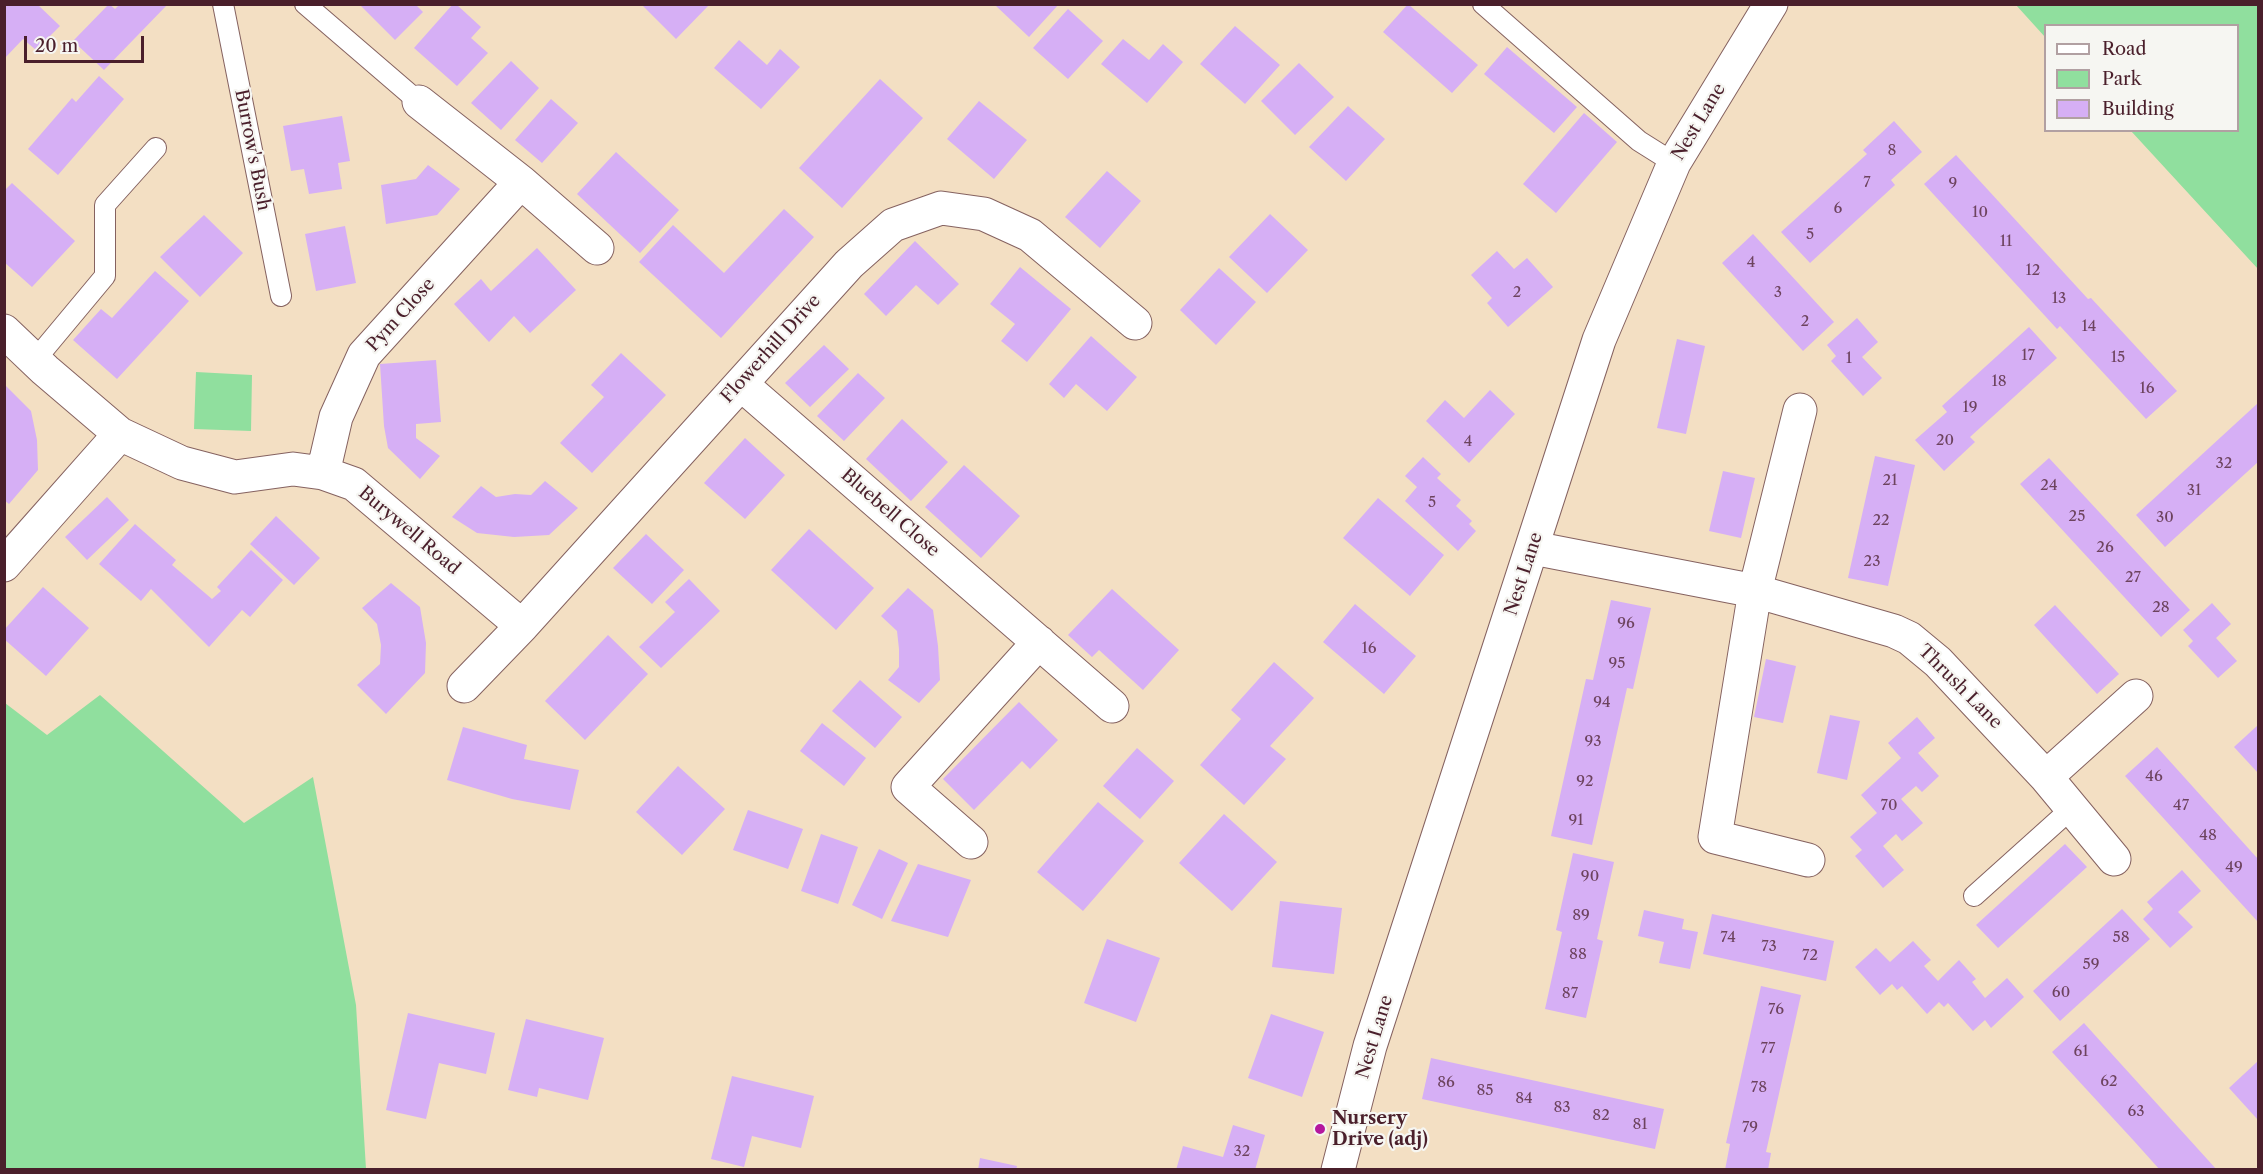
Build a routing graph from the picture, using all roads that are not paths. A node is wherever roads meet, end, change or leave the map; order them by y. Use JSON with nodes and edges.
{"nodes":[{"id":1,"x":223,"y":4,"type":"edge"},
{"id":2,"x":305,"y":4,"type":"edge"},
{"id":3,"x":1483,"y":4,"type":"edge"},
{"id":4,"x":1771,"y":4,"type":"edge"},
{"id":5,"x":419,"y":102,"type":"joint"},
{"id":6,"x":156,"y":148,"type":"dead end"},
{"id":7,"x":1674,"y":163,"type":"junction"},
{"id":8,"x":521,"y":182,"type":"junction"},
{"id":9,"x":597,"y":248,"type":"dead end"},
{"id":10,"x":281,"y":296,"type":"dead end"},
{"id":11,"x":1135,"y":323,"type":"dead end"},
{"id":12,"x":4,"y":331,"type":"edge"},
{"id":13,"x":35,"y":360,"type":"junction"},
{"id":14,"x":741,"y":384,"type":"junction"},
{"id":15,"x":1800,"y":410,"type":"dead end"},
{"id":16,"x":120,"y":434,"type":"junction"},
{"id":17,"x":323,"y":472,"type":"junction"},
{"id":18,"x":1533,"y":548,"type":"junction"},
{"id":19,"x":4,"y":565,"type":"edge"},
{"id":20,"x":1755,"y":591,"type":"junction"},
{"id":21,"x":522,"y":626,"type":"junction"},
{"id":22,"x":1039,"y":642,"type":"junction"},
{"id":23,"x":464,"y":686,"type":"dead end"},
{"id":24,"x":2136,"y":696,"type":"dead end"},
{"id":25,"x":1112,"y":706,"type":"dead end"},
{"id":26,"x":2046,"y":777,"type":"junction"},
{"id":27,"x":2072,"y":808,"type":"junction"},
{"id":28,"x":971,"y":842,"type":"dead end"},
{"id":29,"x":2114,"y":859,"type":"dead end"},
{"id":30,"x":1808,"y":860,"type":"dead end"},
{"id":31,"x":1974,"y":896,"type":"dead end"},
{"id":32,"x":1338,"y":1170,"type":"edge"}],
"edges":[{"from":1,"to":10,"type":"lane","name":"Burrow's Bush"},
{"from":2,"to":5,"type":"lane"},
{"from":3,"to":7,"type":"lane"},
{"from":4,"to":7,"type":"street","name":"Nest Lane"},
{"from":5,"to":8,"type":"street"},
{"from":6,"to":13,"type":"lane"},
{"from":7,"to":18,"type":"street","name":"Nest Lane"},
{"from":8,"to":9,"type":"street"},
{"from":8,"to":17,"type":"street","name":"Pym Close"},
{"from":11,"to":14,"type":"street","name":"Flowerhill Drive"},
{"from":12,"to":13,"type":"street","name":"Burywell Road"},
{"from":13,"to":16,"type":"street","name":"Burywell Road"},
{"from":14,"to":21,"type":"street","name":"Flowerhill Drive"},
{"from":14,"to":22,"type":"street","name":"Bluebell Close"},
{"from":15,"to":20,"type":"street"},
{"from":16,"to":17,"type":"street","name":"Burywell Road"},
{"from":16,"to":19,"type":"street"},
{"from":17,"to":21,"type":"street","name":"Burywell Road"},
{"from":18,"to":20,"type":"street","name":"Thrush Lane"},
{"from":18,"to":32,"type":"street","name":"Nest Lane"},
{"from":20,"to":26,"type":"street","name":"Thrush Lane"},
{"from":20,"to":30,"type":"street"},
{"from":21,"to":23,"type":"street","name":"Flowerhill Drive"},
{"from":22,"to":25,"type":"street","name":"Bluebell Close"},
{"from":22,"to":28,"type":"street"},
{"from":24,"to":26,"type":"street"},
{"from":26,"to":27,"type":"street","name":"Thrush Lane"},
{"from":27,"to":29,"type":"street","name":"Thrush Lane"},
{"from":27,"to":31,"type":"lane"}]}
